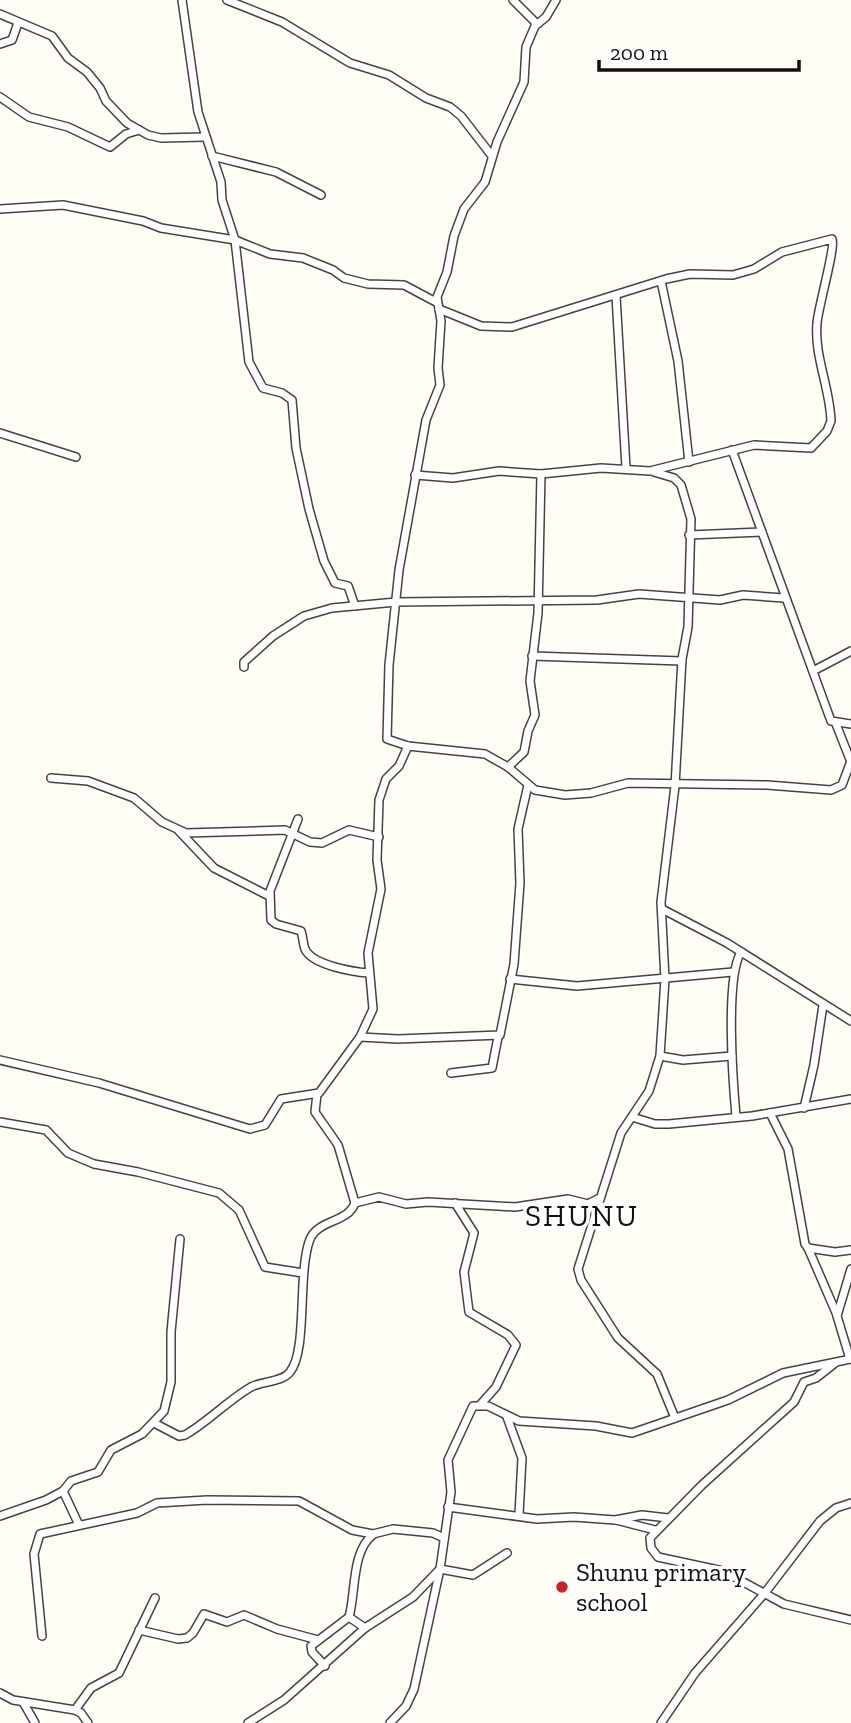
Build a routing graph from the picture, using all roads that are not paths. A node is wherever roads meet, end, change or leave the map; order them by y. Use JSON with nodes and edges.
{"nodes":[{"id":1,"x":183,"y":0,"type":"edge"},
{"id":2,"x":226,"y":0,"type":"edge"},
{"id":3,"x":513,"y":0,"type":"edge"},
{"id":4,"x":556,"y":0,"type":"edge"},
{"id":5,"x":0,"y":14,"type":"edge"},
{"id":6,"x":18,"y":23,"type":"junction"},
{"id":7,"x":537,"y":24,"type":"junction"},
{"id":8,"x":0,"y":44,"type":"edge"},
{"id":9,"x":0,"y":97,"type":"edge"},
{"id":10,"x":139,"y":130,"type":"junction"},
{"id":11,"x":205,"y":137,"type":"junction"},
{"id":12,"x":212,"y":156,"type":"junction"},
{"id":13,"x":492,"y":156,"type":"junction"},
{"id":14,"x":321,"y":195,"type":"dead end"},
{"id":15,"x":0,"y":209,"type":"edge"},
{"id":16,"x":235,"y":240,"type":"junction"},
{"id":17,"x":661,"y":281,"type":"junction"},
{"id":18,"x":441,"y":284,"type":"junction"},
{"id":19,"x":422,"y":292,"type":"junction"},
{"id":20,"x":616,"y":296,"type":"junction"},
{"id":21,"x":437,"y":305,"type":"junction"},
{"id":22,"x":0,"y":433,"type":"edge"},
{"id":23,"x":732,"y":450,"type":"junction"},
{"id":24,"x":76,"y":457,"type":"dead end"},
{"id":25,"x":689,"y":462,"type":"junction"},
{"id":26,"x":673,"y":465,"type":"junction"},
{"id":27,"x":626,"y":468,"type":"junction"},
{"id":28,"x":650,"y":471,"type":"junction"},
{"id":29,"x":541,"y":474,"type":"junction"},
{"id":30,"x":415,"y":475,"type":"junction"},
{"id":31,"x":674,"y":478,"type":"junction"},
{"id":32,"x":762,"y":532,"type":"junction"},
{"id":33,"x":689,"y":535,"type":"junction"},
{"id":34,"x":538,"y":598,"type":"junction"},
{"id":35,"x":688,"y":598,"type":"junction"},
{"id":36,"x":784,"y":598,"type":"junction"},
{"id":37,"x":396,"y":602,"type":"junction"},
{"id":38,"x":355,"y":606,"type":"junction"},
{"id":39,"x":851,"y":651,"type":"edge"},
{"id":40,"x":533,"y":656,"type":"junction"},
{"id":41,"x":682,"y":661,"type":"junction"},
{"id":42,"x":244,"y":667,"type":"dead end"},
{"id":43,"x":813,"y":671,"type":"junction"},
{"id":44,"x":836,"y":724,"type":"junction"},
{"id":45,"x":851,"y":724,"type":"edge"},
{"id":46,"x":408,"y":746,"type":"junction"},
{"id":47,"x":851,"y":762,"type":"edge"},
{"id":48,"x":508,"y":767,"type":"junction"},
{"id":49,"x":51,"y":778,"type":"dead end"},
{"id":50,"x":528,"y":785,"type":"junction"},
{"id":51,"x":675,"y":786,"type":"junction"},
{"id":52,"x":298,"y":819,"type":"dead end"},
{"id":53,"x":178,"y":830,"type":"junction"},
{"id":54,"x":293,"y":832,"type":"junction"},
{"id":55,"x":379,"y":837,"type":"junction"},
{"id":56,"x":269,"y":897,"type":"junction"},
{"id":57,"x":662,"y":909,"type":"junction"},
{"id":58,"x":741,"y":952,"type":"junction"},
{"id":59,"x":733,"y":972,"type":"junction"},
{"id":60,"x":369,"y":973,"type":"junction"},
{"id":61,"x":510,"y":979,"type":"junction"},
{"id":62,"x":665,"y":979,"type":"junction"},
{"id":63,"x":823,"y":1005,"type":"junction"},
{"id":64,"x":851,"y":1021,"type":"edge"},
{"id":65,"x":360,"y":1037,"type":"junction"},
{"id":66,"x":498,"y":1037,"type":"junction"},
{"id":67,"x":660,"y":1056,"type":"junction"},
{"id":68,"x":732,"y":1056,"type":"junction"},
{"id":69,"x":0,"y":1060,"type":"edge"},
{"id":70,"x":451,"y":1073,"type":"dead end"},
{"id":71,"x":317,"y":1094,"type":"junction"},
{"id":72,"x":851,"y":1099,"type":"edge"},
{"id":73,"x":804,"y":1108,"type":"junction"},
{"id":74,"x":770,"y":1113,"type":"junction"},
{"id":75,"x":736,"y":1116,"type":"junction"},
{"id":76,"x":632,"y":1117,"type":"junction"},
{"id":77,"x":0,"y":1122,"type":"edge"},
{"id":78,"x":598,"y":1199,"type":"junction"},
{"id":79,"x":355,"y":1203,"type":"junction"},
{"id":80,"x":455,"y":1203,"type":"junction"},
{"id":81,"x":180,"y":1239,"type":"dead end"},
{"id":82,"x":808,"y":1248,"type":"junction"},
{"id":83,"x":851,"y":1250,"type":"edge"},
{"id":84,"x":851,"y":1269,"type":"edge"},
{"id":85,"x":303,"y":1273,"type":"junction"},
{"id":86,"x":837,"y":1316,"type":"junction"},
{"id":87,"x":851,"y":1359,"type":"edge"},
{"id":88,"x":835,"y":1363,"type":"junction"},
{"id":89,"x":480,"y":1405,"type":"junction"},
{"id":90,"x":507,"y":1417,"type":"junction"},
{"id":91,"x":675,"y":1418,"type":"junction"},
{"id":92,"x":154,"y":1423,"type":"junction"},
{"id":93,"x":63,"y":1491,"type":"junction"},
{"id":94,"x":851,"y":1503,"type":"edge"},
{"id":95,"x":448,"y":1507,"type":"junction"},
{"id":96,"x":519,"y":1515,"type":"junction"},
{"id":97,"x":0,"y":1516,"type":"edge"},
{"id":98,"x":668,"y":1518,"type":"junction"},
{"id":99,"x":615,"y":1520,"type":"junction"},
{"id":100,"x":78,"y":1523,"type":"junction"},
{"id":101,"x":655,"y":1530,"type":"junction"},
{"id":102,"x":374,"y":1534,"type":"junction"},
{"id":103,"x":444,"y":1538,"type":"junction"},
{"id":104,"x":507,"y":1553,"type":"dead end"},
{"id":105,"x":440,"y":1569,"type":"junction"},
{"id":106,"x":764,"y":1594,"type":"junction"},
{"id":107,"x":155,"y":1598,"type":"dead end"},
{"id":108,"x":349,"y":1617,"type":"junction"},
{"id":109,"x":851,"y":1620,"type":"edge"},
{"id":110,"x":365,"y":1628,"type":"junction"},
{"id":111,"x":139,"y":1630,"type":"junction"},
{"id":112,"x":42,"y":1636,"type":"dead end"},
{"id":113,"x":318,"y":1640,"type":"junction"},
{"id":114,"x":325,"y":1666,"type":"junction"},
{"id":115,"x":2,"y":1696,"type":"edge"},
{"id":116,"x":23,"y":1702,"type":"junction"},
{"id":117,"x":75,"y":1710,"type":"junction"},
{"id":118,"x":35,"y":1723,"type":"edge"},
{"id":119,"x":88,"y":1723,"type":"edge"},
{"id":120,"x":248,"y":1723,"type":"edge"},
{"id":121,"x":390,"y":1723,"type":"edge"},
{"id":122,"x":661,"y":1723,"type":"edge"}],
"edges":[{"from":1,"to":11,"type":"street"},
{"from":2,"to":13,"type":"street"},
{"from":3,"to":7,"type":"street"},
{"from":4,"to":7,"type":"street"},
{"from":5,"to":6,"type":"street"},
{"from":6,"to":8,"type":"street"},
{"from":6,"to":10,"type":"street"},
{"from":7,"to":13,"type":"street"},
{"from":9,"to":10,"type":"street"},
{"from":10,"to":11,"type":"street"},
{"from":11,"to":12,"type":"street"},
{"from":12,"to":14,"type":"street"},
{"from":12,"to":16,"type":"street"},
{"from":13,"to":18,"type":"street"},
{"from":15,"to":16,"type":"street"},
{"from":16,"to":19,"type":"street"},
{"from":16,"to":38,"type":"street"},
{"from":17,"to":20,"type":"street"},
{"from":17,"to":23,"type":"street"},
{"from":17,"to":25,"type":"street"},
{"from":18,"to":19,"type":"street"},
{"from":18,"to":21,"type":"street"},
{"from":19,"to":21,"type":"street"},
{"from":20,"to":21,"type":"street"},
{"from":20,"to":27,"type":"street"},
{"from":21,"to":30,"type":"street"},
{"from":22,"to":24,"type":"street"},
{"from":23,"to":25,"type":"street"},
{"from":23,"to":32,"type":"street"},
{"from":25,"to":26,"type":"street"},
{"from":26,"to":28,"type":"street"},
{"from":26,"to":31,"type":"street"},
{"from":27,"to":28,"type":"street"},
{"from":27,"to":29,"type":"street"},
{"from":28,"to":31,"type":"street"},
{"from":29,"to":30,"type":"street"},
{"from":29,"to":34,"type":"street"},
{"from":30,"to":37,"type":"street"},
{"from":31,"to":33,"type":"street"},
{"from":32,"to":33,"type":"street"},
{"from":32,"to":36,"type":"street"},
{"from":33,"to":35,"type":"street"},
{"from":34,"to":35,"type":"street"},
{"from":34,"to":37,"type":"street"},
{"from":34,"to":40,"type":"street"},
{"from":35,"to":36,"type":"street"},
{"from":35,"to":41,"type":"street"},
{"from":36,"to":43,"type":"street"},
{"from":37,"to":38,"type":"street"},
{"from":37,"to":46,"type":"street"},
{"from":38,"to":42,"type":"street"},
{"from":39,"to":43,"type":"street"},
{"from":40,"to":41,"type":"street"},
{"from":40,"to":48,"type":"street"},
{"from":41,"to":51,"type":"street"},
{"from":43,"to":44,"type":"street"},
{"from":44,"to":45,"type":"street"},
{"from":44,"to":47,"type":"street"},
{"from":46,"to":48,"type":"street"},
{"from":46,"to":55,"type":"street"},
{"from":47,"to":51,"type":"street"},
{"from":48,"to":50,"type":"street"},
{"from":49,"to":53,"type":"street"},
{"from":50,"to":51,"type":"street"},
{"from":50,"to":61,"type":"street"},
{"from":51,"to":57,"type":"street"},
{"from":52,"to":54,"type":"street"},
{"from":53,"to":54,"type":"street"},
{"from":53,"to":56,"type":"street"},
{"from":54,"to":55,"type":"street"},
{"from":54,"to":56,"type":"street"},
{"from":55,"to":60,"type":"street"},
{"from":56,"to":60,"type":"street"},
{"from":57,"to":58,"type":"street"},
{"from":57,"to":62,"type":"street"},
{"from":58,"to":59,"type":"street"},
{"from":58,"to":63,"type":"street"},
{"from":59,"to":62,"type":"street"},
{"from":59,"to":68,"type":"street"},
{"from":60,"to":65,"type":"street"},
{"from":61,"to":62,"type":"street"},
{"from":61,"to":66,"type":"street"},
{"from":62,"to":67,"type":"street"},
{"from":63,"to":64,"type":"street"},
{"from":63,"to":73,"type":"street"},
{"from":65,"to":66,"type":"street"},
{"from":65,"to":71,"type":"street"},
{"from":66,"to":70,"type":"street"},
{"from":67,"to":68,"type":"street"},
{"from":67,"to":76,"type":"street"},
{"from":68,"to":75,"type":"street"},
{"from":69,"to":71,"type":"street"},
{"from":71,"to":79,"type":"street"},
{"from":72,"to":73,"type":"street"},
{"from":73,"to":74,"type":"street"},
{"from":74,"to":75,"type":"street"},
{"from":74,"to":82,"type":"street"},
{"from":75,"to":76,"type":"street"},
{"from":76,"to":78,"type":"street"},
{"from":77,"to":85,"type":"street"},
{"from":78,"to":80,"type":"street"},
{"from":78,"to":91,"type":"street"},
{"from":79,"to":80,"type":"street"},
{"from":79,"to":85,"type":"street"},
{"from":80,"to":89,"type":"street"},
{"from":81,"to":92,"type":"street"},
{"from":82,"to":83,"type":"street"},
{"from":82,"to":86,"type":"street"},
{"from":84,"to":86,"type":"street"},
{"from":85,"to":92,"type":"street"},
{"from":86,"to":87,"type":"street"},
{"from":87,"to":88,"type":"street"},
{"from":88,"to":91,"type":"street"},
{"from":88,"to":98,"type":"street"},
{"from":89,"to":90,"type":"street"},
{"from":89,"to":95,"type":"street"},
{"from":90,"to":91,"type":"street"},
{"from":90,"to":96,"type":"street"},
{"from":92,"to":93,"type":"street"},
{"from":93,"to":97,"type":"street"},
{"from":93,"to":100,"type":"street"},
{"from":94,"to":106,"type":"street"},
{"from":95,"to":96,"type":"street"},
{"from":95,"to":103,"type":"street"},
{"from":96,"to":99,"type":"street"},
{"from":98,"to":99,"type":"street"},
{"from":98,"to":101,"type":"street"},
{"from":99,"to":101,"type":"street"},
{"from":100,"to":102,"type":"street"},
{"from":100,"to":112,"type":"street"},
{"from":101,"to":106,"type":"street"},
{"from":102,"to":103,"type":"street"},
{"from":102,"to":108,"type":"street"},
{"from":103,"to":105,"type":"street"},
{"from":104,"to":105,"type":"street"},
{"from":105,"to":110,"type":"street"},
{"from":105,"to":121,"type":"street"},
{"from":106,"to":109,"type":"street"},
{"from":106,"to":122,"type":"street"},
{"from":107,"to":111,"type":"street"},
{"from":108,"to":110,"type":"street"},
{"from":108,"to":113,"type":"street"},
{"from":110,"to":114,"type":"street"},
{"from":111,"to":113,"type":"street"},
{"from":111,"to":117,"type":"street"},
{"from":113,"to":114,"type":"street"},
{"from":114,"to":120,"type":"street"},
{"from":115,"to":116,"type":"street"},
{"from":116,"to":117,"type":"street"},
{"from":116,"to":118,"type":"street"},
{"from":117,"to":119,"type":"street"}]}
